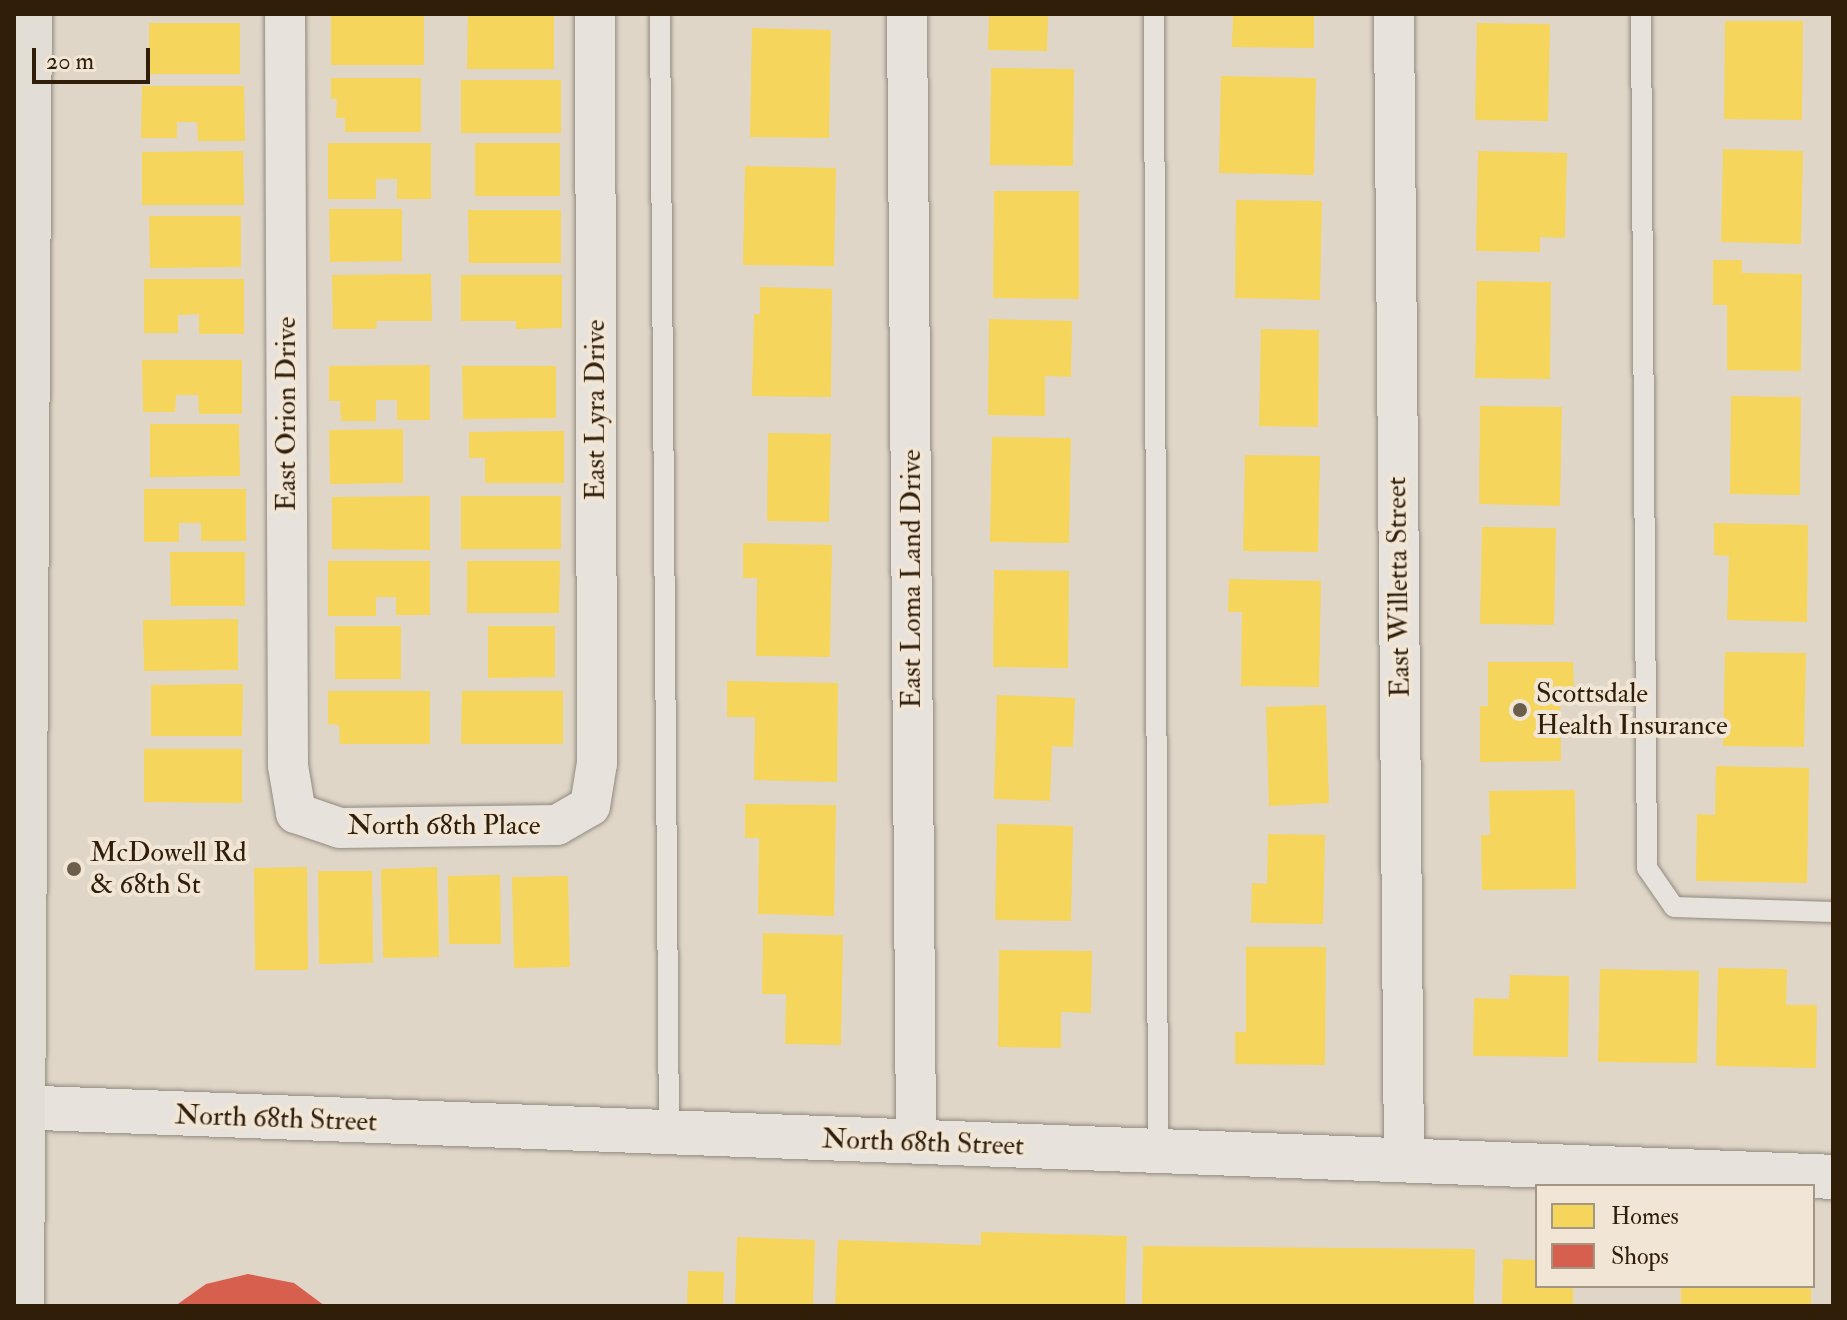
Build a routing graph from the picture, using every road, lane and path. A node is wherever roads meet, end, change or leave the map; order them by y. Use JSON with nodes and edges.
{"nodes":[{"id":1,"x":30,"y":14,"type":"edge"},
{"id":2,"x":285,"y":14,"type":"edge"},
{"id":3,"x":595,"y":14,"type":"edge"},
{"id":4,"x":660,"y":14,"type":"edge"},
{"id":5,"x":907,"y":14,"type":"edge"},
{"id":6,"x":1154,"y":14,"type":"edge"},
{"id":7,"x":1394,"y":14,"type":"edge"},
{"id":8,"x":1641,"y":14,"type":"edge"},
{"id":9,"x":21,"y":245,"type":"edge"},
{"id":10,"x":590,"y":806,"type":"joint"},
{"id":11,"x":296,"y":813,"type":"joint"},
{"id":12,"x":1833,"y":912,"type":"edge"},
{"id":13,"x":18,"y":1107,"type":"edge"},
{"id":14,"x":669,"y":1134,"type":"junction"},
{"id":15,"x":916,"y":1143,"type":"junction"},
{"id":16,"x":1158,"y":1152,"type":"junction"},
{"id":17,"x":1404,"y":1161,"type":"junction"},
{"id":18,"x":1833,"y":1177,"type":"edge"},
{"id":19,"x":22,"y":1306,"type":"edge"}],
"edges":[{"from":1,"to":9,"type":"main road"},
{"from":2,"to":11,"type":"street","name":"East Orion Drive"},
{"from":3,"to":10,"type":"street","name":"East Lyra Drive"},
{"from":4,"to":14,"type":"lane"},
{"from":5,"to":15,"type":"street","name":"East Loma Land Drive"},
{"from":6,"to":16,"type":"lane"},
{"from":7,"to":17,"type":"street","name":"East Willetta Street"},
{"from":8,"to":12,"type":"lane"},
{"from":9,"to":13,"type":"main road"},
{"from":10,"to":11,"type":"street","name":"North 68th Place"},
{"from":13,"to":14,"type":"street","name":"North 68th Street"},
{"from":13,"to":19,"type":"main road"},
{"from":14,"to":15,"type":"street","name":"North 68th Street"},
{"from":15,"to":16,"type":"street","name":"North 68th Street"},
{"from":16,"to":17,"type":"street","name":"North 68th Street"},
{"from":17,"to":18,"type":"street","name":"North 68th Street"}]}
